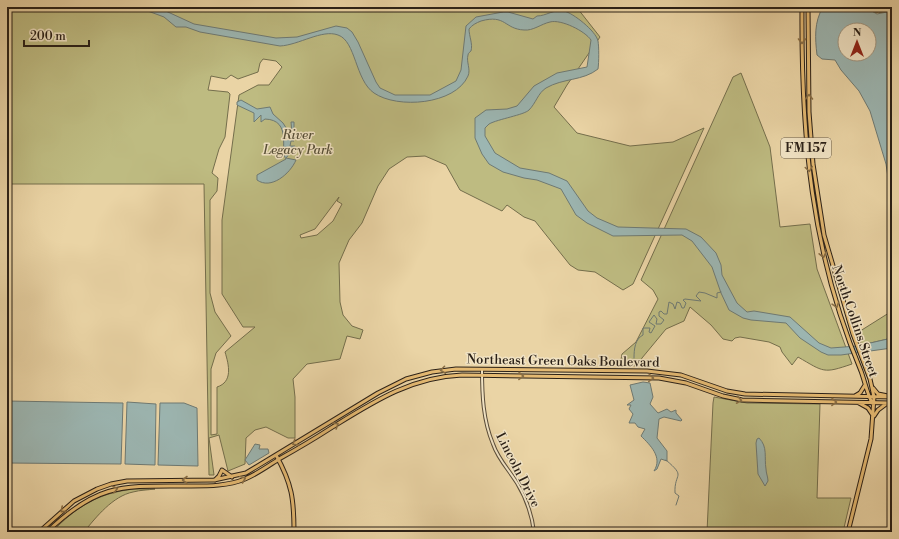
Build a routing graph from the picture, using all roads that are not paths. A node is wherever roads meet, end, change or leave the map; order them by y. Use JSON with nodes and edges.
{"nodes":[{"id":1,"x":802,"y":7,"type":"edge"},
{"id":2,"x":808,"y":7,"type":"edge"},
{"id":3,"x":810,"y":121,"type":"junction"},
{"id":4,"x":804,"y":122,"type":"junction"},
{"id":5,"x":482,"y":369,"type":"junction"},
{"id":6,"x":482,"y":375,"type":"junction"},
{"id":7,"x":866,"y":383,"type":"junction"},
{"id":8,"x":872,"y":387,"type":"junction"},
{"id":9,"x":822,"y":396,"type":"junction"},
{"id":10,"x":854,"y":397,"type":"junction"},
{"id":11,"x":869,"y":397,"type":"junction"},
{"id":12,"x":874,"y":397,"type":"junction"},
{"id":13,"x":891,"y":397,"type":"edge"},
{"id":14,"x":822,"y":402,"type":"junction"},
{"id":15,"x":858,"y":402,"type":"junction"},
{"id":16,"x":872,"y":403,"type":"junction"},
{"id":17,"x":890,"y":403,"type":"edge"},
{"id":18,"x":873,"y":418,"type":"junction"},
{"id":19,"x":314,"y":432,"type":"junction"},
{"id":20,"x":317,"y":437,"type":"junction"},
{"id":21,"x":276,"y":454,"type":"junction"},
{"id":22,"x":278,"y":459,"type":"junction"},
{"id":23,"x":232,"y":477,"type":"junction"},
{"id":24,"x":214,"y":480,"type":"junction"},
{"id":25,"x":39,"y":532,"type":"edge"},
{"id":26,"x":47,"y":532,"type":"edge"},
{"id":27,"x":294,"y":532,"type":"edge"},
{"id":28,"x":534,"y":532,"type":"edge"},
{"id":29,"x":848,"y":532,"type":"edge"}],
"edges":[{"from":1,"to":4,"type":"main road","name":"North Collins Street","number":"FM 157","one_way":true},
{"from":3,"to":2,"type":"main road","name":"North Collins Street","number":"FM 157","one_way":true},
{"from":3,"to":4,"type":"main road"},
{"from":3,"to":8,"type":"main road","name":"North Collins Street","number":"FM 157"},
{"from":4,"to":7,"type":"main road","name":"North Collins Street","number":"FM 157","one_way":true},
{"from":5,"to":6,"type":"street","name":"Lincoln Drive"},
{"from":5,"to":9,"type":"main road","name":"Northeast Green Oaks Boulevard"},
{"from":5,"to":19,"type":"main road","name":"Northeast Green Oaks Boulevard","one_way":true},
{"from":6,"to":14,"type":"main road","name":"Northeast Green Oaks Boulevard","one_way":true},
{"from":20,"to":6,"type":"main road","name":"Northeast Green Oaks Boulevard","one_way":true},
{"from":6,"to":28,"type":"street","name":"Lincoln Drive"},
{"from":7,"to":10,"type":"main road"},
{"from":7,"to":11,"type":"main road","name":"North Collins Street","number":"FM 157"},
{"from":8,"to":12,"type":"main road","name":"North Collins Street","number":"FM 157"},
{"from":8,"to":13,"type":"main road"},
{"from":9,"to":10,"type":"main road","name":"Northeast Green Oaks Boulevard"},
{"from":9,"to":14,"type":"main road"},
{"from":10,"to":11,"type":"main road","name":"Northeast Green Oaks Boulevard"},
{"from":11,"to":12,"type":"main road","name":"Northeast Green Oaks Boulevard"},
{"from":11,"to":16,"type":"main road","name":"North Collins Street","number":"FM 157"},
{"from":12,"to":13,"type":"main road","name":"Northeast Green Oaks Boulevard"},
{"from":12,"to":16,"type":"main road","name":"North Collins Street","number":"FM 157"},
{"from":14,"to":15,"type":"main road","name":"Northeast Green Oaks Boulevard","one_way":true},
{"from":15,"to":16,"type":"main road","name":"Northeast Green Oaks Boulevard"},
{"from":15,"to":18,"type":"main road"},
{"from":16,"to":17,"type":"main road","name":"Northeast Green Oaks Boulevard"},
{"from":16,"to":18,"type":"main road","name":"North Collins Street","number":"FM 157"},
{"from":17,"to":18,"type":"main road"},
{"from":18,"to":29,"type":"main road","name":"North Collins Street","number":"FM 157"},
{"from":19,"to":20,"type":"main road"},
{"from":19,"to":21,"type":"main road","name":"Northeast Green Oaks Boulevard","one_way":true},
{"from":20,"to":22,"type":"main road","name":"Northeast Green Oaks Boulevard"},
{"from":21,"to":22,"type":"main road"},
{"from":21,"to":23,"type":"main road","name":"Northeast Green Oaks Boulevard"},
{"from":26,"to":22,"type":"main road","name":"Northeast Green Oaks Boulevard","one_way":true},
{"from":22,"to":27,"type":"main road"},
{"from":23,"to":24,"type":"main road"},
{"from":23,"to":24,"type":"main road"},
{"from":24,"to":25,"type":"main road","one_way":true}]}
